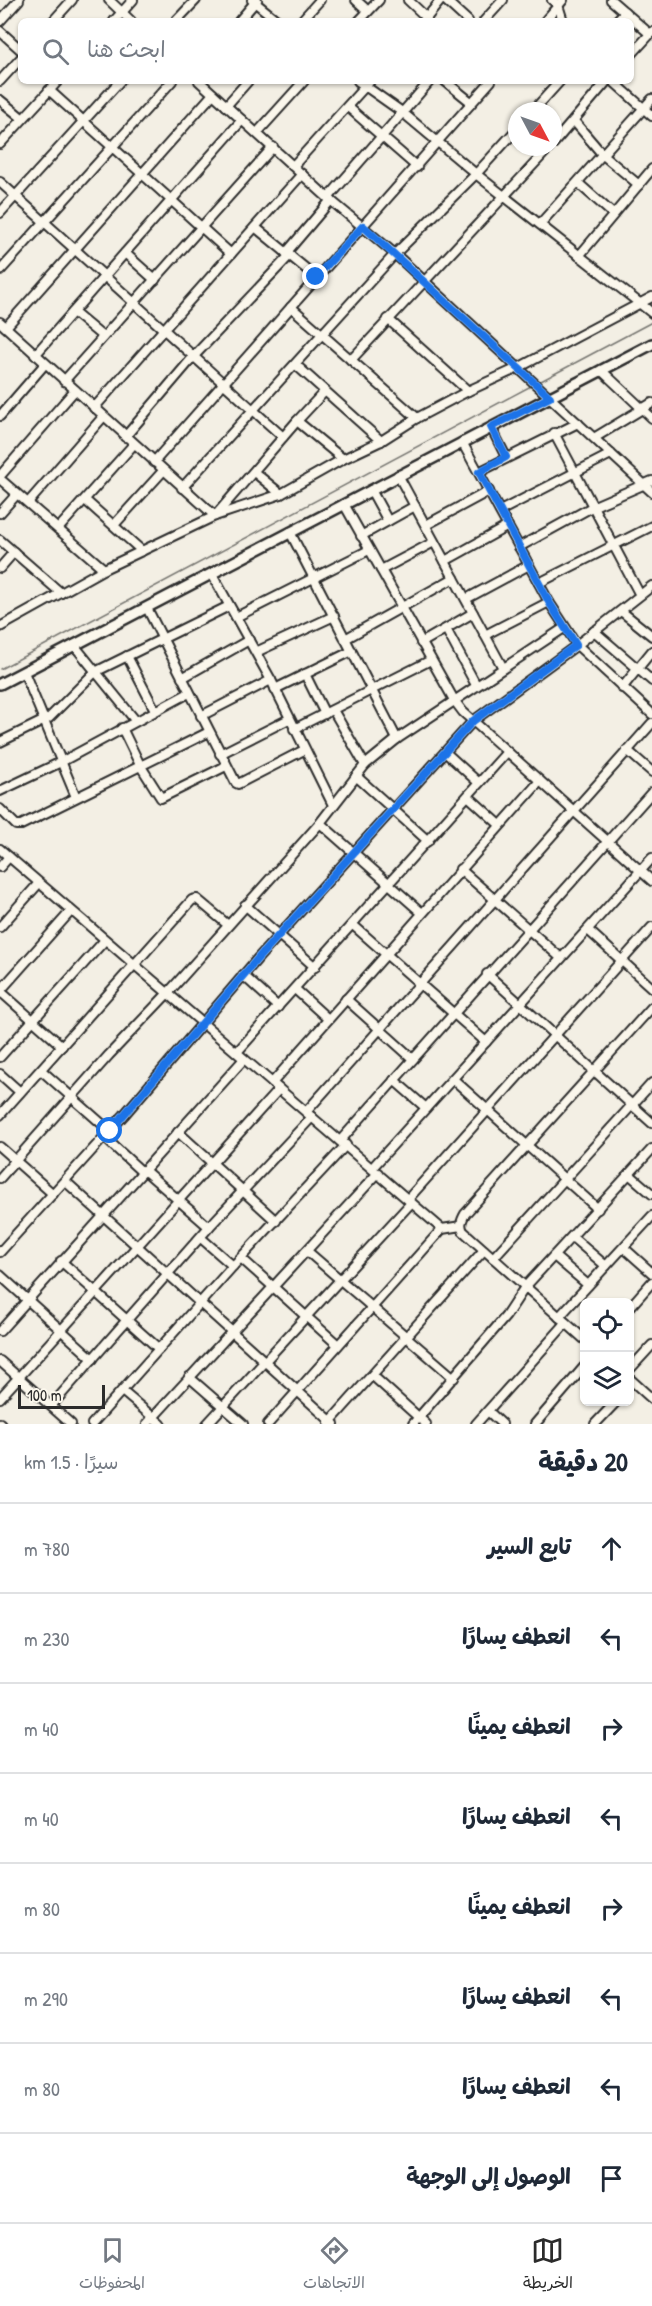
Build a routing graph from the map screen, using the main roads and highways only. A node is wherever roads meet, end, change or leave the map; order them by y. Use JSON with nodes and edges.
{"nodes":[{"id":1,"x":652,"y":344,"type":"edge"},
{"id":2,"x":0,"y":684,"type":"edge"}],
"edges":[{"from":1,"to":2,"type":"main road"}]}
